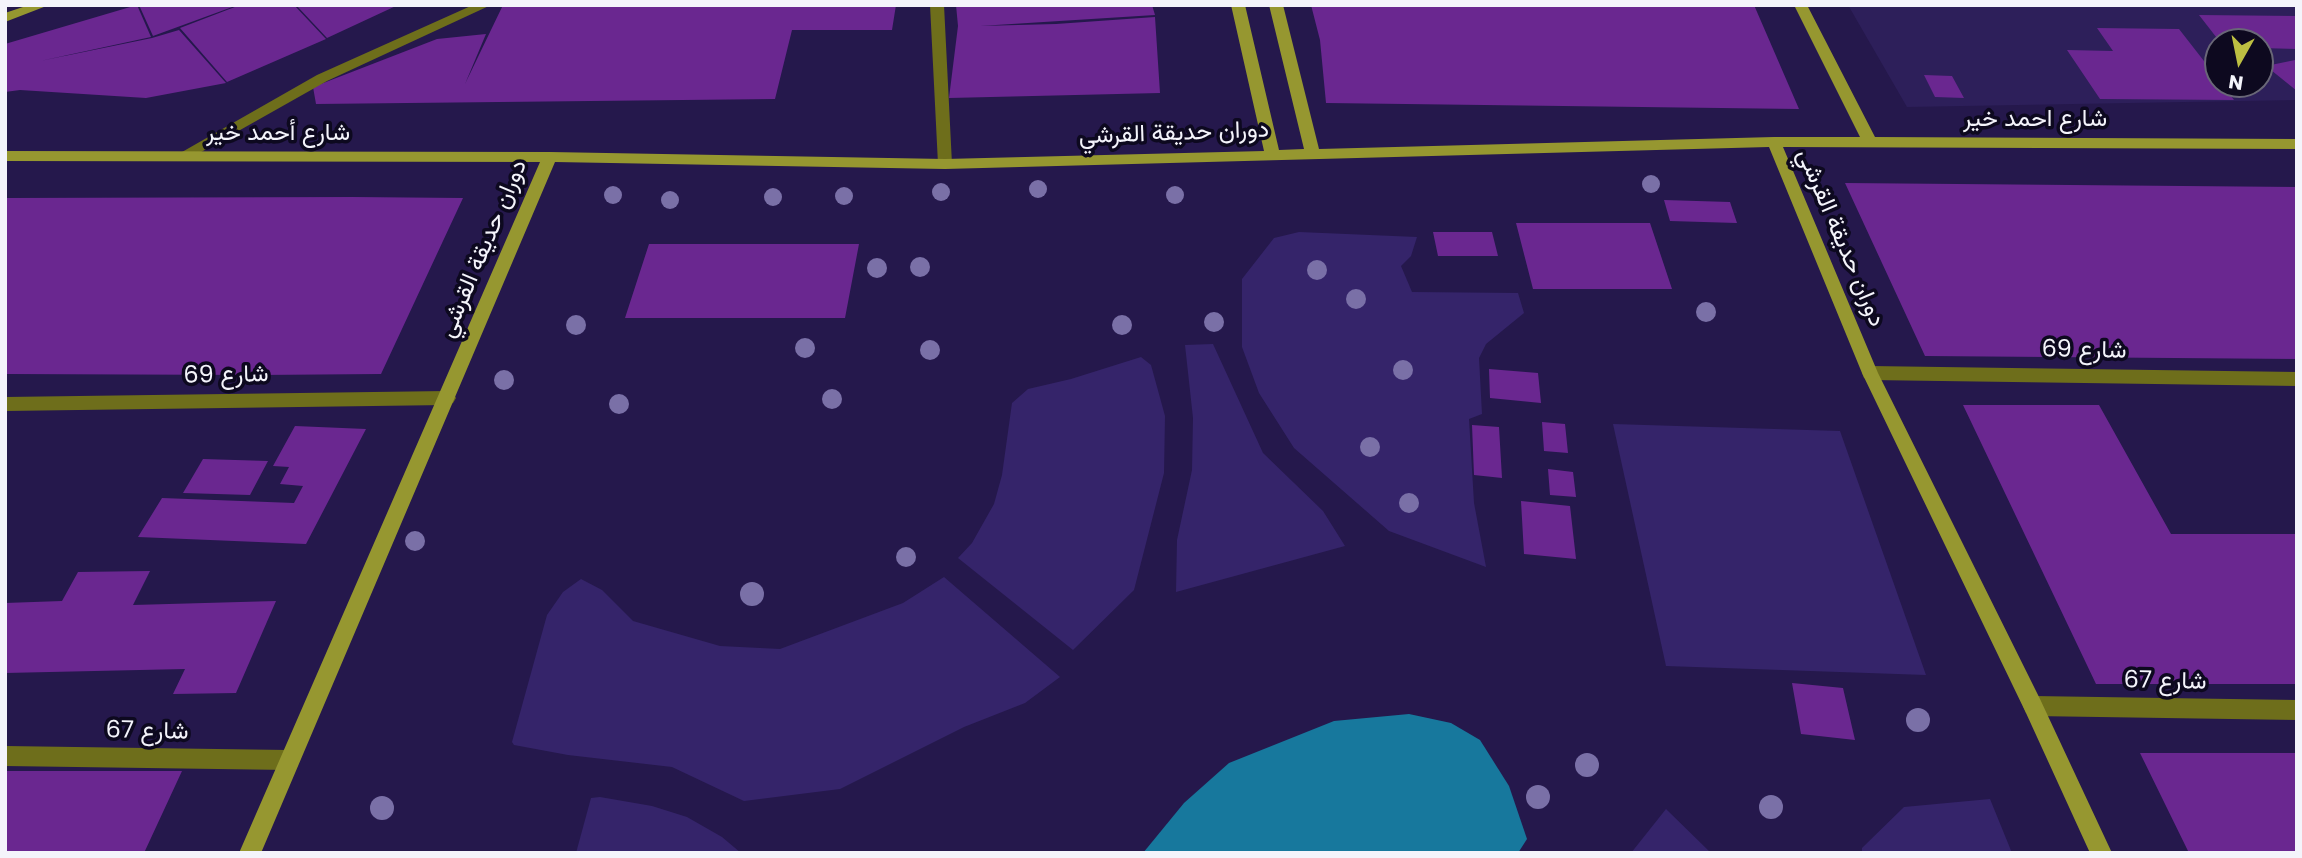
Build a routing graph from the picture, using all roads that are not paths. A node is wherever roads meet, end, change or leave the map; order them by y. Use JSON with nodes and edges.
{"nodes":[{"id":1,"x":43,"y":5,"type":"edge"},
{"id":2,"x":485,"y":5,"type":"edge"},
{"id":3,"x":937,"y":5,"type":"edge"},
{"id":4,"x":1238,"y":5,"type":"edge"},
{"id":5,"x":1276,"y":5,"type":"edge"},
{"id":6,"x":1800,"y":5,"type":"edge"},
{"id":7,"x":5,"y":18,"type":"edge"},
{"id":8,"x":1774,"y":142,"type":"junction"},
{"id":9,"x":1870,"y":142,"type":"junction"},
{"id":10,"x":2297,"y":144,"type":"edge"},
{"id":11,"x":1313,"y":155,"type":"junction"},
{"id":12,"x":5,"y":156,"type":"edge"},
{"id":13,"x":182,"y":156,"type":"junction"},
{"id":14,"x":1273,"y":156,"type":"junction"},
{"id":15,"x":551,"y":157,"type":"junction"},
{"id":16,"x":945,"y":164,"type":"junction"},
{"id":17,"x":1870,"y":373,"type":"junction"},
{"id":18,"x":2297,"y":379,"type":"edge"},
{"id":19,"x":447,"y":398,"type":"junction"},
{"id":20,"x":5,"y":404,"type":"edge"},
{"id":21,"x":2033,"y":706,"type":"junction"},
{"id":22,"x":2297,"y":710,"type":"edge"},
{"id":23,"x":5,"y":756,"type":"edge"},
{"id":24,"x":288,"y":760,"type":"junction"},
{"id":25,"x":250,"y":853,"type":"edge"},
{"id":26,"x":2101,"y":853,"type":"edge"}],
"edges":[{"from":1,"to":7,"type":"main road"},
{"from":2,"to":13,"type":"street"},
{"from":3,"to":16,"type":"street"},
{"from":4,"to":14,"type":"main road"},
{"from":5,"to":11,"type":"main road"},
{"from":6,"to":9,"type":"main road"},
{"from":8,"to":9,"type":"main road","name":"شارع احمد خير"},
{"from":8,"to":11,"type":"main road","name":"دوران حديقة القرشي"},
{"from":8,"to":17,"type":"main road","name":"دوران حديقة القرشي"},
{"from":9,"to":10,"type":"main road","name":"شارع احمد خير"},
{"from":11,"to":14,"type":"main road","name":"دوران حديقة القرشي"},
{"from":12,"to":13,"type":"main road","name":"شارع أحمد خير"},
{"from":13,"to":15,"type":"main road","name":"شارع أحمد خير"},
{"from":14,"to":16,"type":"main road","name":"دوران حديقة القرشي"},
{"from":15,"to":16,"type":"main road","name":"دوران حديقة القرشي"},
{"from":15,"to":19,"type":"main road","name":"دوران حديقة القرشي"},
{"from":17,"to":18,"type":"street","name":"شارع 69"},
{"from":17,"to":21,"type":"main road","name":"دوران حديقة القرشي"},
{"from":19,"to":20,"type":"street","name":"شارع 69"},
{"from":19,"to":24,"type":"main road","name":"دوران حديقة القرشي"},
{"from":21,"to":22,"type":"street","name":"شارع 67"},
{"from":21,"to":26,"type":"main road","name":"دوران حديقة القرشي"},
{"from":23,"to":24,"type":"street","name":"شارع 67"},
{"from":24,"to":25,"type":"main road","name":"دوران حديقة القرشي"}]}
